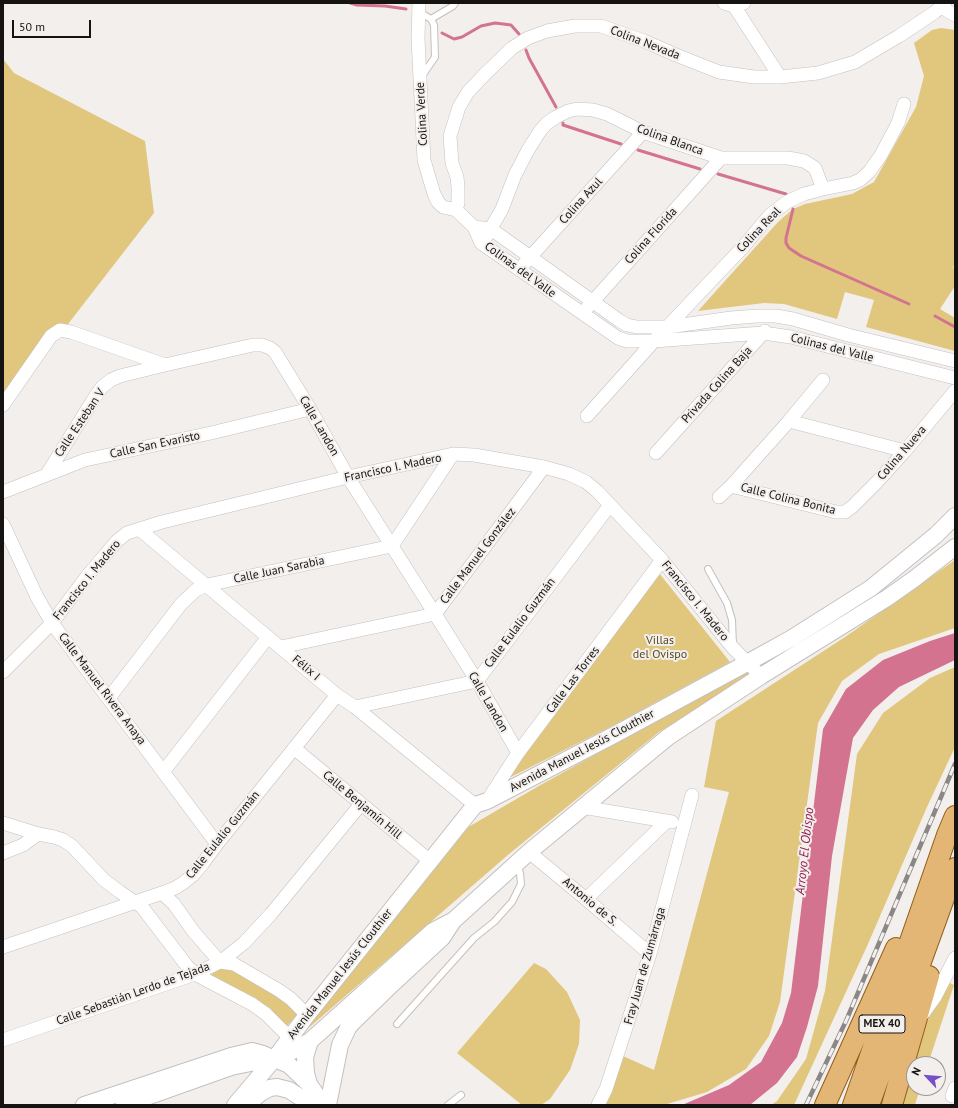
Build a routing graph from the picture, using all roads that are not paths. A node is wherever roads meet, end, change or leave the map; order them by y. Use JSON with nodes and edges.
{"nodes":[{"id":1,"x":455,"y":3,"type":"edge"},
{"id":2,"x":734,"y":4,"type":"edge"},
{"id":3,"x":943,"y":5,"type":"edge"},
{"id":4,"x":419,"y":8,"type":"edge"},
{"id":5,"x":955,"y":15,"type":"edge"},
{"id":6,"x":431,"y":19,"type":"junction"},
{"id":7,"x":780,"y":77,"type":"junction"},
{"id":8,"x":420,"y":79,"type":"junction"},
{"id":9,"x":904,"y":104,"type":"dead end"},
{"id":10,"x":643,"y":132,"type":"junction"},
{"id":11,"x":721,"y":158,"type":"junction"},
{"id":12,"x":824,"y":189,"type":"junction"},
{"id":13,"x":456,"y":210,"type":"junction"},
{"id":14,"x":474,"y":227,"type":"junction"},
{"id":15,"x":491,"y":229,"type":"junction"},
{"id":16,"x":481,"y":243,"type":"junction"},
{"id":17,"x":530,"y":258,"type":"junction"},
{"id":18,"x":519,"y":270,"type":"junction"},
{"id":19,"x":593,"y":301,"type":"junction"},
{"id":20,"x":581,"y":313,"type":"junction"},
{"id":21,"x":776,"y":316,"type":"junction"},
{"id":22,"x":668,"y":327,"type":"junction"},
{"id":23,"x":763,"y":334,"type":"junction"},
{"id":24,"x":654,"y":341,"type":"junction"},
{"id":25,"x":955,"y":361,"type":"edge"},
{"id":26,"x":165,"y":364,"type":"junction"},
{"id":27,"x":955,"y":378,"type":"edge"},
{"id":28,"x":823,"y":380,"type":"dead end"},
{"id":29,"x":955,"y":391,"type":"edge"},
{"id":30,"x":3,"y":405,"type":"edge"},
{"id":31,"x":310,"y":409,"type":"junction"},
{"id":32,"x":587,"y":416,"type":"dead end"},
{"id":33,"x":789,"y":421,"type":"junction"},
{"id":34,"x":905,"y":451,"type":"junction"},
{"id":35,"x":453,"y":454,"type":"junction"},
{"id":36,"x":656,"y":454,"type":"dead end"},
{"id":37,"x":544,"y":467,"type":"junction"},
{"id":38,"x":47,"y":474,"type":"junction"},
{"id":39,"x":348,"y":477,"type":"junction"},
{"id":40,"x":731,"y":486,"type":"junction"},
{"id":41,"x":3,"y":492,"type":"edge"},
{"id":42,"x":719,"y":497,"type":"dead end"},
{"id":43,"x":610,"y":505,"type":"junction"},
{"id":44,"x":845,"y":512,"type":"joint"},
{"id":45,"x":955,"y":516,"type":"edge"},
{"id":46,"x":3,"y":524,"type":"edge"},
{"id":47,"x":139,"y":529,"type":"junction"},
{"id":48,"x":392,"y":546,"type":"junction"},
{"id":49,"x":955,"y":547,"type":"edge"},
{"id":50,"x":662,"y":560,"type":"junction"},
{"id":51,"x":708,"y":568,"type":"dead end"},
{"id":52,"x":206,"y":585,"type":"junction"},
{"id":53,"x":435,"y":614,"type":"junction"},
{"id":54,"x":52,"y":624,"type":"junction"},
{"id":55,"x":268,"y":637,"type":"junction"},
{"id":56,"x":281,"y":647,"type":"junction"},
{"id":57,"x":733,"y":648,"type":"junction"},
{"id":58,"x":747,"y":663,"type":"junction"},
{"id":59,"x":3,"y":672,"type":"edge"},
{"id":60,"x":761,"y":676,"type":"junction"},
{"id":61,"x":477,"y":681,"type":"junction"},
{"id":62,"x":337,"y":694,"type":"junction"},
{"id":63,"x":109,"y":698,"type":"junction"},
{"id":64,"x":356,"y":708,"type":"junction"},
{"id":65,"x":294,"y":748,"type":"junction"},
{"id":66,"x":518,"y":753,"type":"junction"},
{"id":67,"x":163,"y":772,"type":"junction"},
{"id":68,"x":692,"y":795,"type":"dead end"},
{"id":69,"x":481,"y":803,"type":"junction"},
{"id":70,"x":361,"y":804,"type":"junction"},
{"id":71,"x":582,"y":807,"type":"junction"},
{"id":72,"x":955,"y":816,"type":"edge"},
{"id":73,"x":667,"y":822,"type":"junction"},
{"id":74,"x":3,"y":823,"type":"edge"},
{"id":75,"x":684,"y":824,"type":"junction"},
{"id":76,"x":38,"y":834,"type":"junction"},
{"id":77,"x":217,"y":844,"type":"junction"},
{"id":78,"x":529,"y":852,"type":"junction"},
{"id":79,"x":3,"y":853,"type":"edge"},
{"id":80,"x":430,"y":861,"type":"junction"},
{"id":81,"x":516,"y":864,"type":"junction"},
{"id":82,"x":955,"y":868,"type":"edge"},
{"id":83,"x":932,"y":877,"type":"junction"},
{"id":84,"x":162,"y":893,"type":"junction"},
{"id":85,"x":586,"y":899,"type":"junction"},
{"id":86,"x":136,"y":902,"type":"junction"},
{"id":87,"x":947,"y":904,"type":"edge"},
{"id":88,"x":454,"y":920,"type":"junction"},
{"id":89,"x":918,"y":944,"type":"junction"},
{"id":90,"x":3,"y":947,"type":"edge"},
{"id":91,"x":650,"y":954,"type":"junction"},
{"id":92,"x":955,"y":958,"type":"edge"},
{"id":93,"x":220,"y":962,"type":"junction"},
{"id":94,"x":196,"y":974,"type":"junction"},
{"id":95,"x":307,"y":1015,"type":"junction"},
{"id":96,"x":397,"y":1024,"type":"dead end"},
{"id":97,"x":914,"y":1027,"type":"junction"},
{"id":98,"x":290,"y":1038,"type":"junction"},
{"id":99,"x":3,"y":1040,"type":"edge"},
{"id":100,"x":310,"y":1041,"type":"junction"},
{"id":101,"x":275,"y":1058,"type":"junction"},
{"id":102,"x":231,"y":1067,"type":"junction"},
{"id":103,"x":839,"y":1074,"type":"junction"},
{"id":104,"x":309,"y":1084,"type":"junction"},
{"id":105,"x":461,"y":1095,"type":"dead end"},
{"id":106,"x":241,"y":1102,"type":"edge"},
{"id":107,"x":84,"y":1105,"type":"edge"},
{"id":108,"x":124,"y":1105,"type":"edge"},
{"id":109,"x":321,"y":1105,"type":"edge"},
{"id":110,"x":448,"y":1105,"type":"edge"},
{"id":111,"x":598,"y":1105,"type":"edge"},
{"id":112,"x":825,"y":1105,"type":"edge"},
{"id":113,"x":833,"y":1105,"type":"edge"},
{"id":114,"x":853,"y":1105,"type":"edge"},
{"id":115,"x":869,"y":1105,"type":"edge"},
{"id":116,"x":892,"y":1105,"type":"edge"}],
"edges":[{"from":1,"to":6,"type":"lane"},
{"from":2,"to":7,"type":"street"},
{"from":3,"to":5,"type":"street"},
{"from":3,"to":7,"type":"street","name":"Colina Nevada"},
{"from":4,"to":6,"type":"lane"},
{"from":4,"to":8,"type":"street","name":"Colina Verde"},
{"from":6,"to":8,"type":"lane"},
{"from":7,"to":13,"type":"street","name":"Colina Nevada"},
{"from":8,"to":13,"type":"street","name":"Colina Verde"},
{"from":9,"to":12,"type":"street","name":"Colina Real"},
{"from":10,"to":11,"type":"street","name":"Colina Blanca"},
{"from":10,"to":15,"type":"street","name":"Colina Blanca"},
{"from":10,"to":17,"type":"street","name":"Colina Azul"},
{"from":11,"to":12,"type":"street","name":"Colina Blanca"},
{"from":11,"to":19,"type":"street","name":"Colina Florida"},
{"from":12,"to":22,"type":"street","name":"Colina Real"},
{"from":13,"to":14,"type":"street","name":"Colina Verde"},
{"from":14,"to":15,"type":"street","name":"Colinas del Valle"},
{"from":14,"to":16,"type":"street","name":"Colinas del Valle"},
{"from":15,"to":16,"type":"street","name":"Colina Blanca"},
{"from":15,"to":17,"type":"street","name":"Colinas del Valle"},
{"from":16,"to":18,"type":"street","name":"Colinas del Valle"},
{"from":17,"to":18,"type":"street","name":"Colina Azul"},
{"from":17,"to":19,"type":"street","name":"Colinas del Valle"},
{"from":18,"to":20,"type":"street","name":"Colinas del Valle"},
{"from":19,"to":20,"type":"street","name":"Colina Florida"},
{"from":19,"to":22,"type":"street","name":"Colinas del Valle"},
{"from":20,"to":24,"type":"street","name":"Colinas del Valle"},
{"from":21,"to":22,"type":"street","name":"Colinas del Valle"},
{"from":21,"to":23,"type":"street","name":"Privada Colina Baja"},
{"from":21,"to":25,"type":"street","name":"Colinas del Valle"},
{"from":22,"to":24,"type":"street","name":"Colina Real"},
{"from":23,"to":24,"type":"street","name":"Colinas del Valle"},
{"from":23,"to":27,"type":"street","name":"Colinas del Valle"},
{"from":23,"to":36,"type":"street","name":"Privada Colina Baja"},
{"from":24,"to":32,"type":"street","name":"Colina Real"},
{"from":26,"to":30,"type":"street"},
{"from":26,"to":31,"type":"street","name":"Calle Landon"},
{"from":26,"to":38,"type":"street","name":"Calle Esteban V"},
{"from":28,"to":33,"type":"street"},
{"from":29,"to":34,"type":"street","name":"Colina Nueva"},
{"from":31,"to":38,"type":"street","name":"Calle San Evaristo"},
{"from":31,"to":39,"type":"street","name":"Calle Landon"},
{"from":33,"to":34,"type":"street"},
{"from":33,"to":40,"type":"street"},
{"from":34,"to":44,"type":"street","name":"Colina Nueva"},
{"from":35,"to":37,"type":"street","name":"Francisco I. Madero"},
{"from":35,"to":39,"type":"street","name":"Francisco I. Madero"},
{"from":35,"to":48,"type":"street"},
{"from":37,"to":43,"type":"street","name":"Francisco I. Madero"},
{"from":37,"to":53,"type":"street","name":"Calle Manuel González"},
{"from":38,"to":41,"type":"street","name":"Calle San Evaristo"},
{"from":39,"to":47,"type":"street","name":"Francisco I. Madero"},
{"from":39,"to":48,"type":"street","name":"Calle Landon"},
{"from":40,"to":42,"type":"street"},
{"from":40,"to":44,"type":"street","name":"Calle Colina Bonita"},
{"from":43,"to":50,"type":"street","name":"Francisco I. Madero"},
{"from":43,"to":61,"type":"street","name":"Calle Eulalio Guzmán"},
{"from":45,"to":58,"type":"street","name":"Avenida Manuel Jesús Clouthier"},
{"from":46,"to":54,"type":"street","name":"Calle Manuel Rivera Anaya"},
{"from":47,"to":52,"type":"street","name":"Félix I"},
{"from":47,"to":54,"type":"street","name":"Francisco I. Madero"},
{"from":48,"to":52,"type":"street","name":"Calle Juan Sarabia"},
{"from":48,"to":53,"type":"street","name":"Calle Landon"},
{"from":49,"to":60,"type":"street","name":"Avenida Manuel Jesús Clouthier"},
{"from":50,"to":57,"type":"street","name":"Francisco I. Madero"},
{"from":50,"to":66,"type":"street","name":"Calle Las Torres"},
{"from":51,"to":57,"type":"lane"},
{"from":52,"to":55,"type":"street","name":"Félix I"},
{"from":52,"to":63,"type":"street","name":"Calle Juan Sarabia"},
{"from":53,"to":56,"type":"street","name":"Calle Manuel González"},
{"from":53,"to":61,"type":"street","name":"Calle Landon"},
{"from":54,"to":59,"type":"street","name":"Francisco I. Madero"},
{"from":54,"to":63,"type":"street","name":"Calle Manuel Rivera Anaya"},
{"from":55,"to":56,"type":"street","name":"Félix I"},
{"from":55,"to":67,"type":"street"},
{"from":56,"to":62,"type":"street","name":"Félix I"},
{"from":57,"to":58,"type":"street","name":"Francisco I. Madero"},
{"from":58,"to":60,"type":"street","name":"Francisco I. Madero"},
{"from":58,"to":69,"type":"street","name":"Avenida Manuel Jesús Clouthier"},
{"from":60,"to":71,"type":"street","name":"Avenida Manuel Jesús Clouthier"},
{"from":61,"to":64,"type":"street","name":"Calle Eulalio Guzmán"},
{"from":61,"to":66,"type":"street","name":"Calle Landon"},
{"from":62,"to":64,"type":"street","name":"Félix I"},
{"from":62,"to":65,"type":"street","name":"Calle Eulalio Guzmán"},
{"from":63,"to":67,"type":"street","name":"Calle Manuel Rivera Anaya"},
{"from":64,"to":69,"type":"street","name":"Félix I"},
{"from":65,"to":70,"type":"street","name":"Calle Benjamín Hill"},
{"from":65,"to":77,"type":"street","name":"Calle Eulalio Guzmán"},
{"from":66,"to":69,"type":"street","name":"Calle Las Torres"},
{"from":67,"to":77,"type":"street","name":"Calle Manuel Rivera Anaya"},
{"from":68,"to":75,"type":"street","name":"Fray Juan de Zumárraga"},
{"from":69,"to":80,"type":"street","name":"Avenida Manuel Jesús Clouthier"},
{"from":70,"to":80,"type":"street","name":"Calle Benjamín Hill"},
{"from":70,"to":93,"type":"street","name":"Calle Sebastián Lerdo de Tejada"},
{"from":71,"to":73,"type":"street"},
{"from":71,"to":78,"type":"street","name":"Avenida Manuel Jesús Clouthier"},
{"from":72,"to":83,"type":"main road","number":"MEX 40"},
{"from":73,"to":75,"type":"street"},
{"from":73,"to":85,"type":"street"},
{"from":74,"to":76,"type":"street"},
{"from":75,"to":91,"type":"street","name":"Fray Juan de Zumárraga"},
{"from":76,"to":79,"type":"street"},
{"from":76,"to":86,"type":"street"},
{"from":77,"to":84,"type":"street","name":"Calle Eulalio Guzmán"},
{"from":78,"to":81,"type":"street","name":"Avenida Manuel Jesús Clouthier"},
{"from":78,"to":85,"type":"street","name":"Antonio de S."},
{"from":80,"to":95,"type":"street","name":"Avenida Manuel Jesús Clouthier"},
{"from":81,"to":88,"type":"street","name":"Avenida Manuel Jesús Clouthier"},
{"from":81,"to":96,"type":"lane"},
{"from":82,"to":87,"type":"main road","number":"MEX 40"},
{"from":83,"to":89,"type":"main road","number":"MEX 40"},
{"from":83,"to":103,"type":"main road"},
{"from":84,"to":86,"type":"street","name":"Calle Eulalio Guzmán"},
{"from":84,"to":93,"type":"street"},
{"from":85,"to":91,"type":"street","name":"Antonio de S."},
{"from":86,"to":90,"type":"street","name":"Calle Eulalio Guzmán"},
{"from":86,"to":94,"type":"street"},
{"from":87,"to":89,"type":"main road","number":"MEX 40"},
{"from":87,"to":97,"type":"main road"},
{"from":88,"to":100,"type":"street","name":"Avenida Manuel Jesús Clouthier"},
{"from":88,"to":109,"type":"street"},
{"from":89,"to":114,"type":"main road","number":"MEX 40"},
{"from":89,"to":115,"type":"main road","number":"MEX 40"},
{"from":91,"to":111,"type":"street","name":"Fray Juan de Zumárraga"},
{"from":92,"to":97,"type":"street"},
{"from":93,"to":94,"type":"street","name":"Calle Sebastián Lerdo de Tejada"},
{"from":93,"to":95,"type":"street"},
{"from":94,"to":98,"type":"street"},
{"from":94,"to":99,"type":"street","name":"Calle Sebastián Lerdo de Tejada"},
{"from":95,"to":98,"type":"street","name":"Avenida Manuel Jesús Clouthier"},
{"from":97,"to":116,"type":"main road"},
{"from":98,"to":101,"type":"street","name":"Avenida Manuel Jesús Clouthier"},
{"from":100,"to":101,"type":"street","name":"Avenida Manuel Jesús Clouthier"},
{"from":100,"to":104,"type":"street"},
{"from":101,"to":102,"type":"street"},
{"from":101,"to":104,"type":"street"},
{"from":101,"to":106,"type":"street","name":"Avenida Manuel Jesús Clouthier"},
{"from":101,"to":107,"type":"street"},
{"from":102,"to":106,"type":"street"},
{"from":102,"to":108,"type":"street"},
{"from":103,"to":112,"type":"main road"},
{"from":103,"to":113,"type":"main road"},
{"from":104,"to":109,"type":"street"},
{"from":105,"to":110,"type":"lane"},
{"from":106,"to":109,"type":"street"}]}
